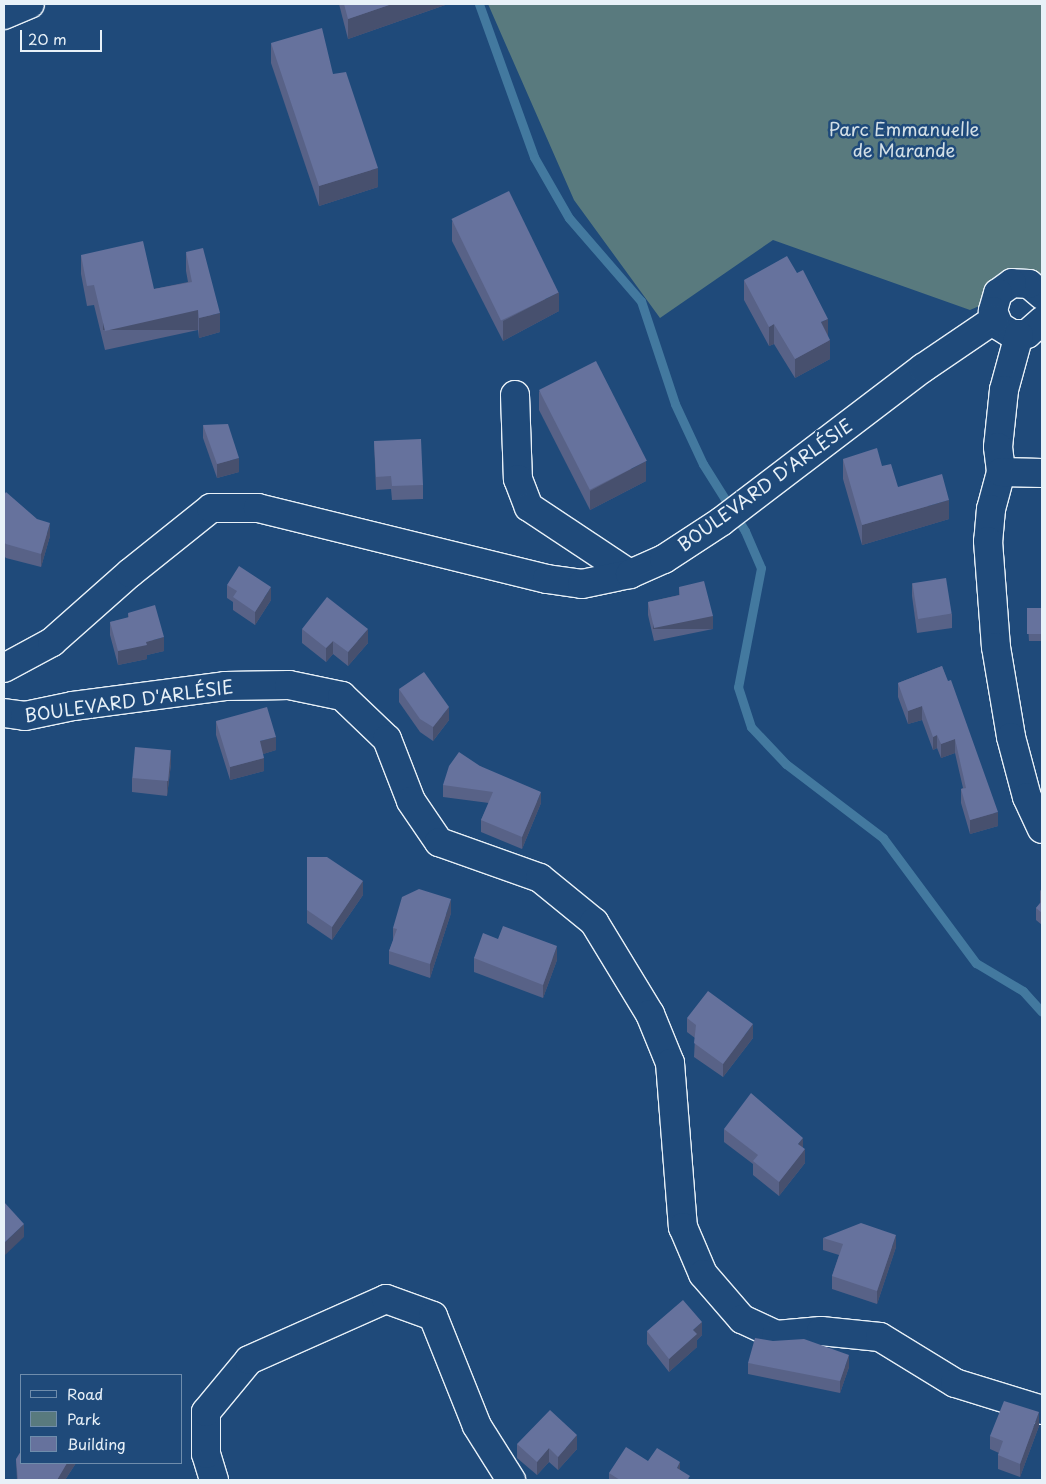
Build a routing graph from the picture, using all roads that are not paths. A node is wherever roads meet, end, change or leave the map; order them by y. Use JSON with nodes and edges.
{"nodes":[{"id":1,"x":30,"y":4,"type":"edge"},
{"id":2,"x":4,"y":15,"type":"edge"},
{"id":3,"x":1042,"y":295,"type":"edge"},
{"id":4,"x":995,"y":319,"type":"junction"},
{"id":5,"x":1042,"y":321,"type":"edge"},
{"id":6,"x":1019,"y":335,"type":"junction"},
{"id":7,"x":515,"y":395,"type":"dead end"},
{"id":8,"x":1001,"y":472,"type":"junction"},
{"id":9,"x":1042,"y":474,"type":"edge"},
{"id":10,"x":630,"y":574,"type":"junction"},
{"id":11,"x":4,"y":668,"type":"edge"},
{"id":12,"x":4,"y":713,"type":"edge"},
{"id":13,"x":1042,"y":829,"type":"edge"},
{"id":14,"x":1042,"y":1410,"type":"edge"},
{"id":15,"x":214,"y":1480,"type":"edge"},
{"id":16,"x":511,"y":1480,"type":"edge"}],
"edges":[{"from":1,"to":2,"type":"street"},
{"from":3,"to":4,"type":"street"},
{"from":4,"to":6,"type":"street"},
{"from":4,"to":10,"type":"street","name":"BOULEVARD D'ARLÉSIE"},
{"from":5,"to":6,"type":"street"},
{"from":6,"to":8,"type":"street"},
{"from":7,"to":10,"type":"street"},
{"from":8,"to":9,"type":"street"},
{"from":8,"to":13,"type":"street"},
{"from":10,"to":11,"type":"street","name":"BOULEVARD D'ARLÉSIE"},
{"from":12,"to":14,"type":"street","name":"BOULEVARD D'ARLÉSIE"},
{"from":15,"to":16,"type":"street"}]}
